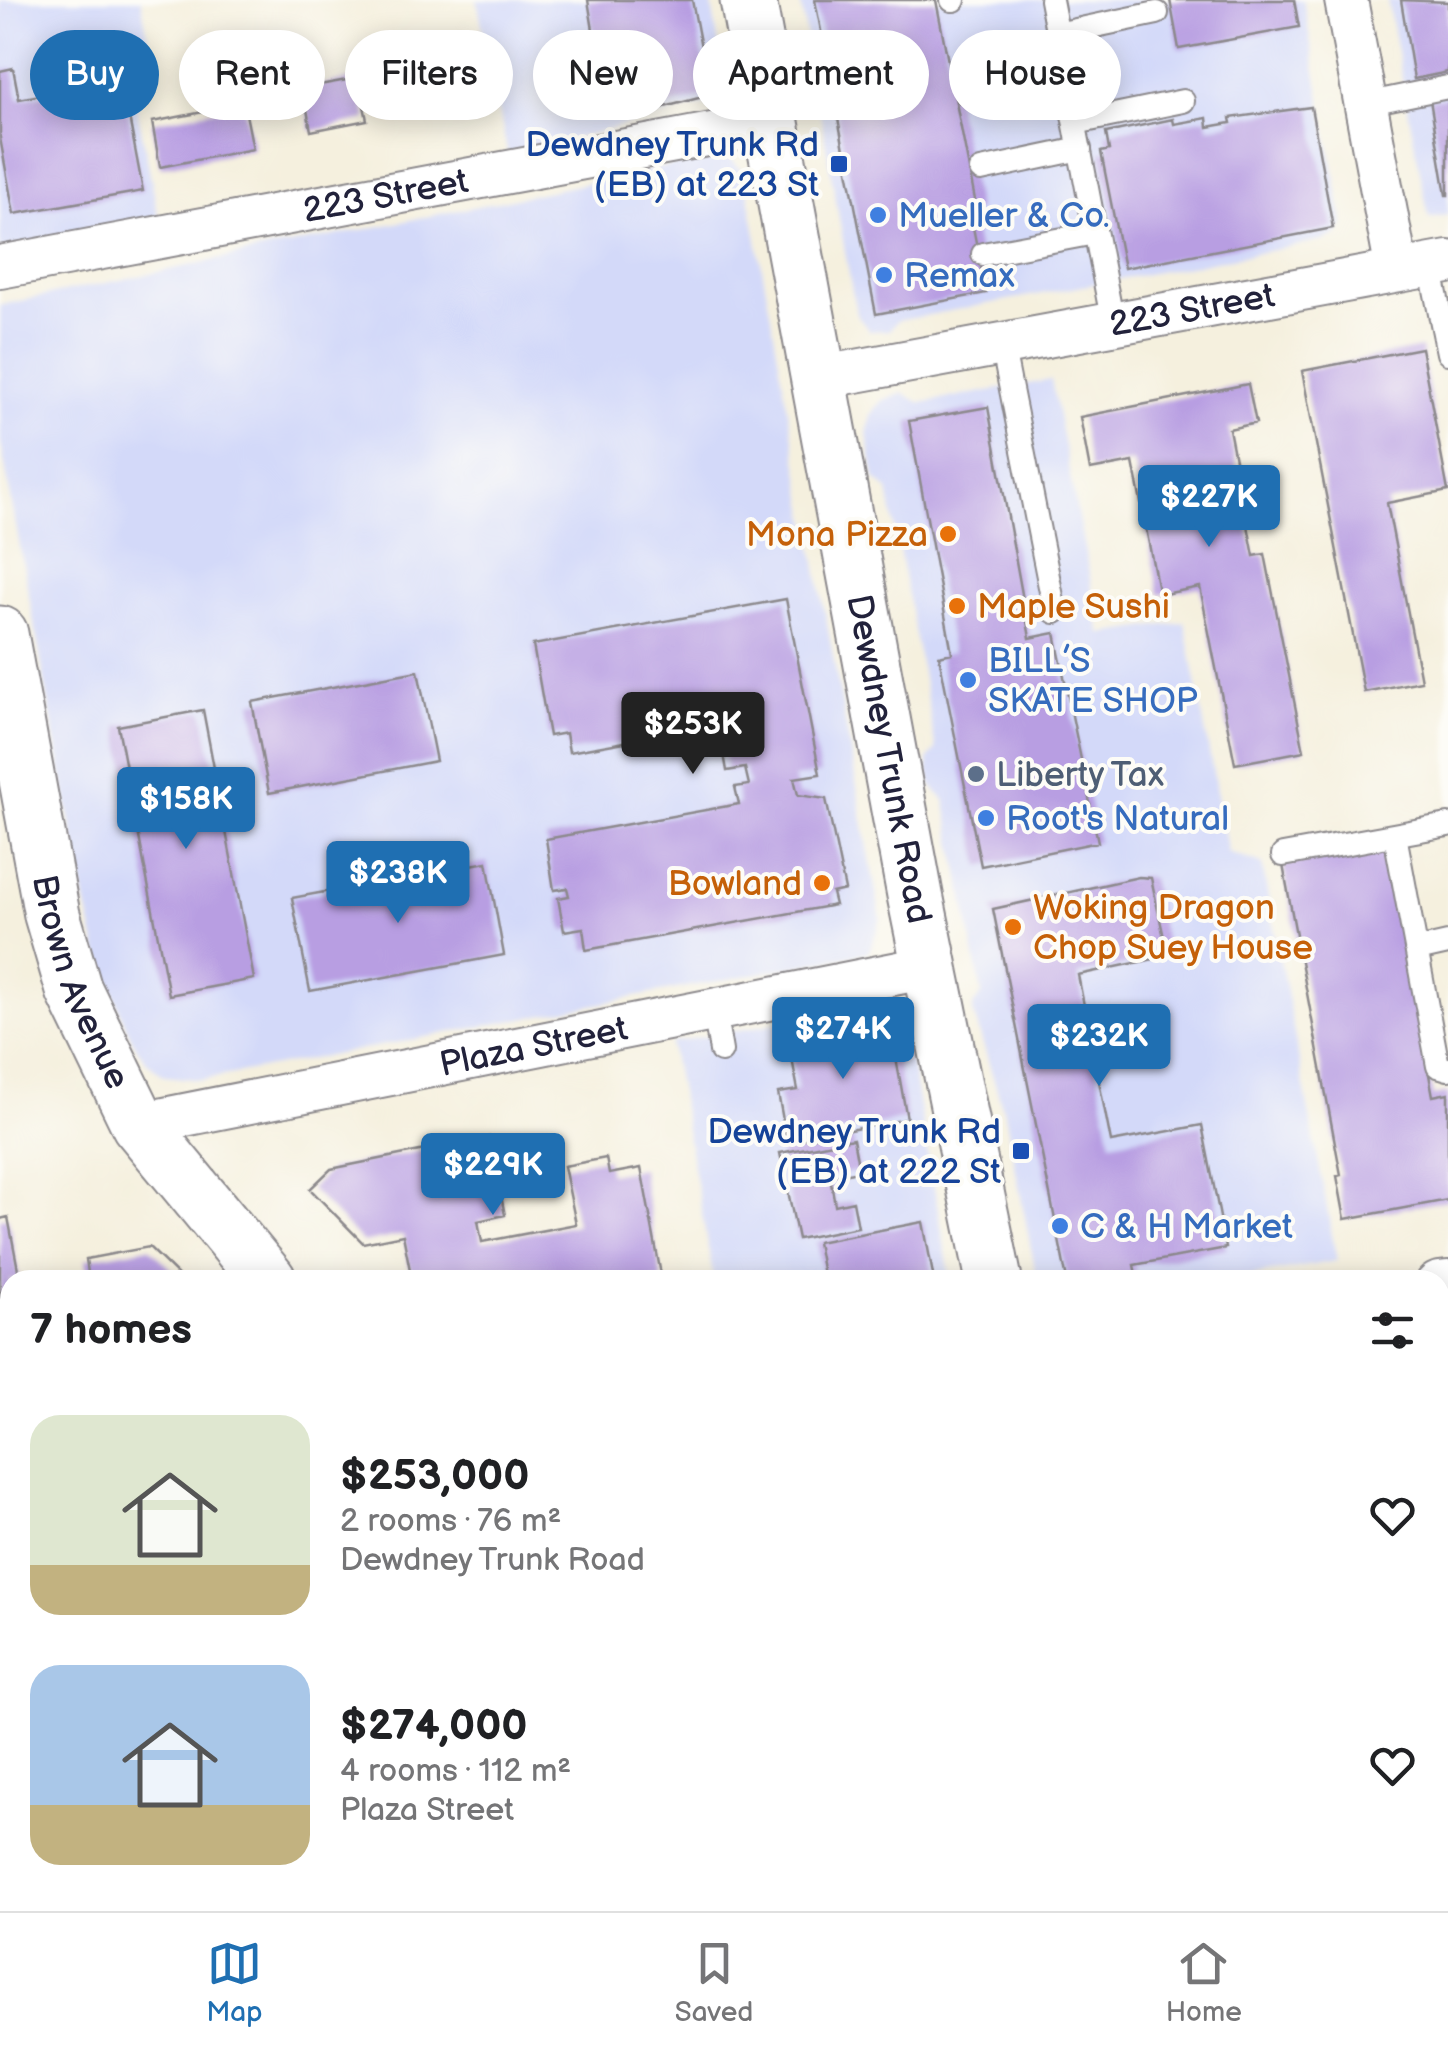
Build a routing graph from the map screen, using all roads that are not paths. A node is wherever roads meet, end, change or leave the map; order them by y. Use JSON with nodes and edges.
{"nodes":[{"id":1,"x":748,"y":0,"type":"edge"},
{"id":2,"x":1051,"y":0,"type":"edge"},
{"id":3,"x":1346,"y":0,"type":"edge"},
{"id":4,"x":1157,"y":14,"type":"dead end"},
{"id":5,"x":1057,"y":30,"type":"edge"},
{"id":6,"x":1078,"y":30,"type":"edge"},
{"id":7,"x":1448,"y":87,"type":"edge"},
{"id":8,"x":1184,"y":101,"type":"dead end"},
{"id":9,"x":1365,"y":104,"type":"junction"},
{"id":10,"x":1073,"y":120,"type":"edge"},
{"id":11,"x":1074,"y":123,"type":"junction"},
{"id":12,"x":771,"y":124,"type":"junction"},
{"id":13,"x":1080,"y":148,"type":"junction"},
{"id":14,"x":981,"y":170,"type":"dead end"},
{"id":15,"x":1095,"y":232,"type":"junction"},
{"id":16,"x":983,"y":254,"type":"dead end"},
{"id":17,"x":0,"y":266,"type":"edge"},
{"id":18,"x":1425,"y":266,"type":"edge"},
{"id":19,"x":1113,"y":324,"type":"junction"},
{"id":20,"x":1002,"y":344,"type":"junction"},
{"id":21,"x":1448,"y":352,"type":"edge"},
{"id":22,"x":818,"y":378,"type":"junction"},
{"id":23,"x":1055,"y":612,"type":"dead end"},
{"id":24,"x":0,"y":634,"type":"edge"},
{"id":25,"x":1448,"y":825,"type":"edge"},
{"id":26,"x":1395,"y":834,"type":"junction"},
{"id":27,"x":1283,"y":855,"type":"dead end"},
{"id":28,"x":1448,"y":944,"type":"edge"},
{"id":29,"x":1417,"y":950,"type":"junction"},
{"id":30,"x":930,"y":967,"type":"junction"},
{"id":31,"x":714,"y":1010,"type":"junction"},
{"id":32,"x":721,"y":1052,"type":"dead end"},
{"id":33,"x":1448,"y":1069,"type":"edge"},
{"id":34,"x":139,"y":1124,"type":"junction"},
{"id":35,"x":260,"y":1270,"type":"edge"},
{"id":36,"x":992,"y":1270,"type":"edge"}],
"edges":[{"from":1,"to":12,"type":"main road","name":"Dewdney Trunk Road"},
{"from":2,"to":5,"type":"lane"},
{"from":3,"to":9,"type":"street"},
{"from":4,"to":6,"type":"lane"},
{"from":7,"to":9,"type":"lane"},
{"from":8,"to":11,"type":"lane"},
{"from":9,"to":18,"type":"street"},
{"from":10,"to":11,"type":"lane"},
{"from":11,"to":13,"type":"lane"},
{"from":12,"to":17,"type":"street","name":"223 Street"},
{"from":12,"to":22,"type":"main road","name":"Dewdney Trunk Road"},
{"from":13,"to":14,"type":"lane"},
{"from":13,"to":15,"type":"lane"},
{"from":15,"to":16,"type":"lane"},
{"from":15,"to":19,"type":"lane"},
{"from":18,"to":19,"type":"street","name":"223 Street"},
{"from":18,"to":21,"type":"lane"},
{"from":19,"to":20,"type":"street","name":"223 Street"},
{"from":20,"to":22,"type":"street","name":"223 Street"},
{"from":20,"to":23,"type":"lane"},
{"from":22,"to":30,"type":"main road","name":"Dewdney Trunk Road"},
{"from":24,"to":34,"type":"main road","name":"Brown Avenue"},
{"from":25,"to":26,"type":"lane"},
{"from":26,"to":27,"type":"lane"},
{"from":26,"to":29,"type":"lane"},
{"from":28,"to":29,"type":"lane"},
{"from":29,"to":33,"type":"lane"},
{"from":30,"to":31,"type":"street","name":"Plaza Street"},
{"from":30,"to":36,"type":"main road","name":"Dewdney Trunk Road"},
{"from":31,"to":32,"type":"lane"},
{"from":31,"to":34,"type":"street","name":"Plaza Street"},
{"from":34,"to":35,"type":"main road","name":"Brown Avenue"}]}
